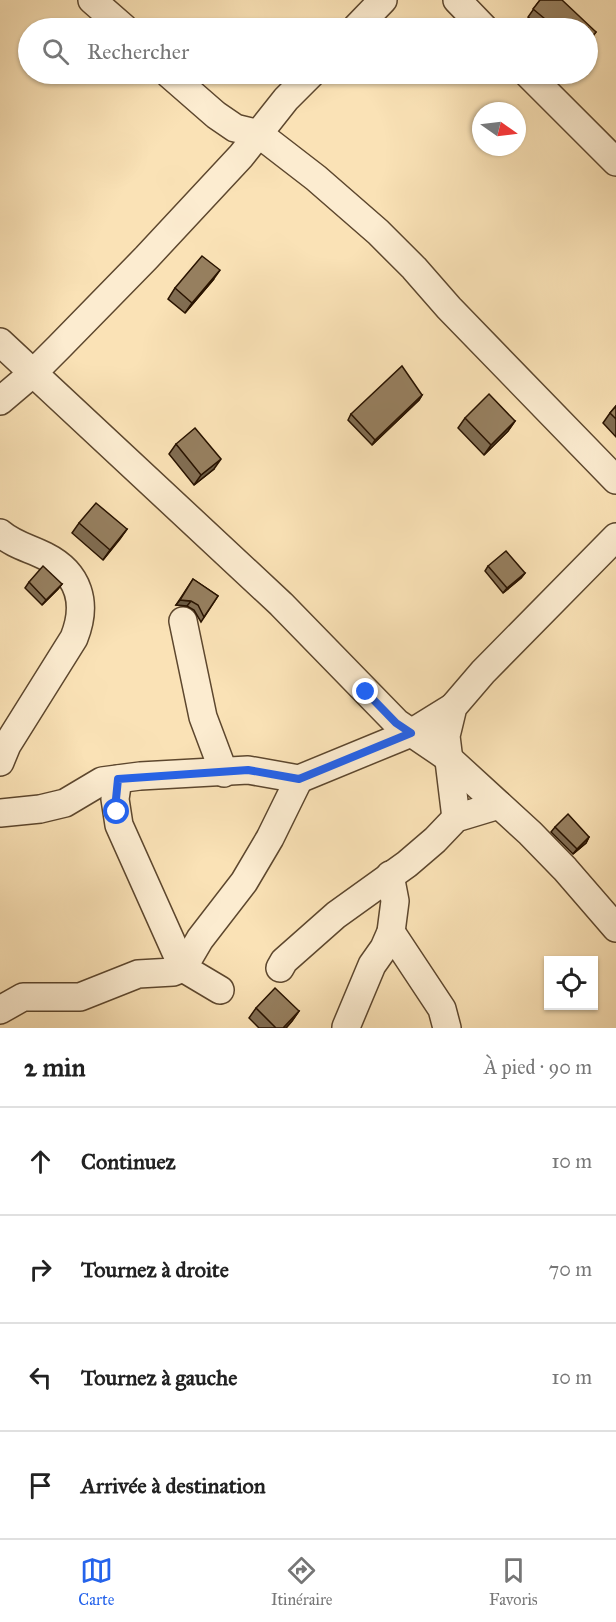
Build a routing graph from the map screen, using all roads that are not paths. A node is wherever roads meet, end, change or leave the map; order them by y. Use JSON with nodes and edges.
{"nodes":[{"id":1,"x":92,"y":0,"type":"edge"},
{"id":2,"x":383,"y":0,"type":"edge"},
{"id":3,"x":457,"y":0,"type":"edge"},
{"id":4,"x":113,"y":18,"type":"edge"},
{"id":5,"x":366,"y":18,"type":"edge"},
{"id":6,"x":474,"y":18,"type":"edge"},
{"id":7,"x":180,"y":84,"type":"edge"},
{"id":8,"x":301,"y":84,"type":"edge"},
{"id":9,"x":538,"y":84,"type":"edge"},
{"id":10,"x":259,"y":134,"type":"junction"},
{"id":11,"x":616,"y":162,"type":"edge"},
{"id":12,"x":0,"y":342,"type":"edge"},
{"id":13,"x":33,"y":373,"type":"junction"},
{"id":14,"x":0,"y":401,"type":"edge"},
{"id":15,"x":616,"y":480,"type":"edge"},
{"id":16,"x":0,"y":533,"type":"edge"},
{"id":17,"x":616,"y":537,"type":"edge"},
{"id":18,"x":183,"y":621,"type":"dead end"},
{"id":19,"x":453,"y":707,"type":"junction"},
{"id":20,"x":411,"y":733,"type":"junction"},
{"id":21,"x":447,"y":757,"type":"junction"},
{"id":22,"x":0,"y":762,"type":"edge"},
{"id":23,"x":224,"y":772,"type":"junction"},
{"id":24,"x":118,"y":779,"type":"junction"},
{"id":25,"x":299,"y":779,"type":"junction"},
{"id":26,"x":499,"y":805,"type":"junction"},
{"id":27,"x":0,"y":813,"type":"edge"},
{"id":28,"x":456,"y":818,"type":"junction"},
{"id":29,"x":390,"y":875,"type":"junction"},
{"id":30,"x":616,"y":928,"type":"edge"},
{"id":31,"x":391,"y":932,"type":"junction"},
{"id":32,"x":183,"y":968,"type":"junction"},
{"id":33,"x":280,"y":968,"type":"dead end"},
{"id":34,"x":220,"y":990,"type":"dead end"},
{"id":35,"x":0,"y":1010,"type":"edge"},
{"id":36,"x":346,"y":1027,"type":"edge"},
{"id":37,"x":447,"y":1028,"type":"edge"}],
"edges":[{"from":1,"to":4,"type":"street"},
{"from":2,"to":5,"type":"street"},
{"from":3,"to":6,"type":"street"},
{"from":7,"to":10,"type":"street"},
{"from":8,"to":10,"type":"street"},
{"from":9,"to":11,"type":"street"},
{"from":10,"to":13,"type":"street"},
{"from":10,"to":15,"type":"street"},
{"from":12,"to":13,"type":"street"},
{"from":13,"to":14,"type":"street"},
{"from":13,"to":20,"type":"street"},
{"from":16,"to":22,"type":"street"},
{"from":17,"to":19,"type":"street"},
{"from":18,"to":23,"type":"street"},
{"from":19,"to":20,"type":"street"},
{"from":19,"to":21,"type":"street"},
{"from":20,"to":21,"type":"street"},
{"from":20,"to":25,"type":"street"},
{"from":21,"to":26,"type":"street"},
{"from":21,"to":28,"type":"street"},
{"from":23,"to":24,"type":"street"},
{"from":23,"to":25,"type":"street"},
{"from":24,"to":27,"type":"street"},
{"from":24,"to":32,"type":"street"},
{"from":25,"to":32,"type":"street"},
{"from":26,"to":28,"type":"street"},
{"from":26,"to":30,"type":"street"},
{"from":28,"to":29,"type":"street"},
{"from":29,"to":31,"type":"street"},
{"from":29,"to":33,"type":"street"},
{"from":31,"to":36,"type":"street"},
{"from":31,"to":37,"type":"street"},
{"from":32,"to":34,"type":"street"},
{"from":32,"to":35,"type":"street"}]}
